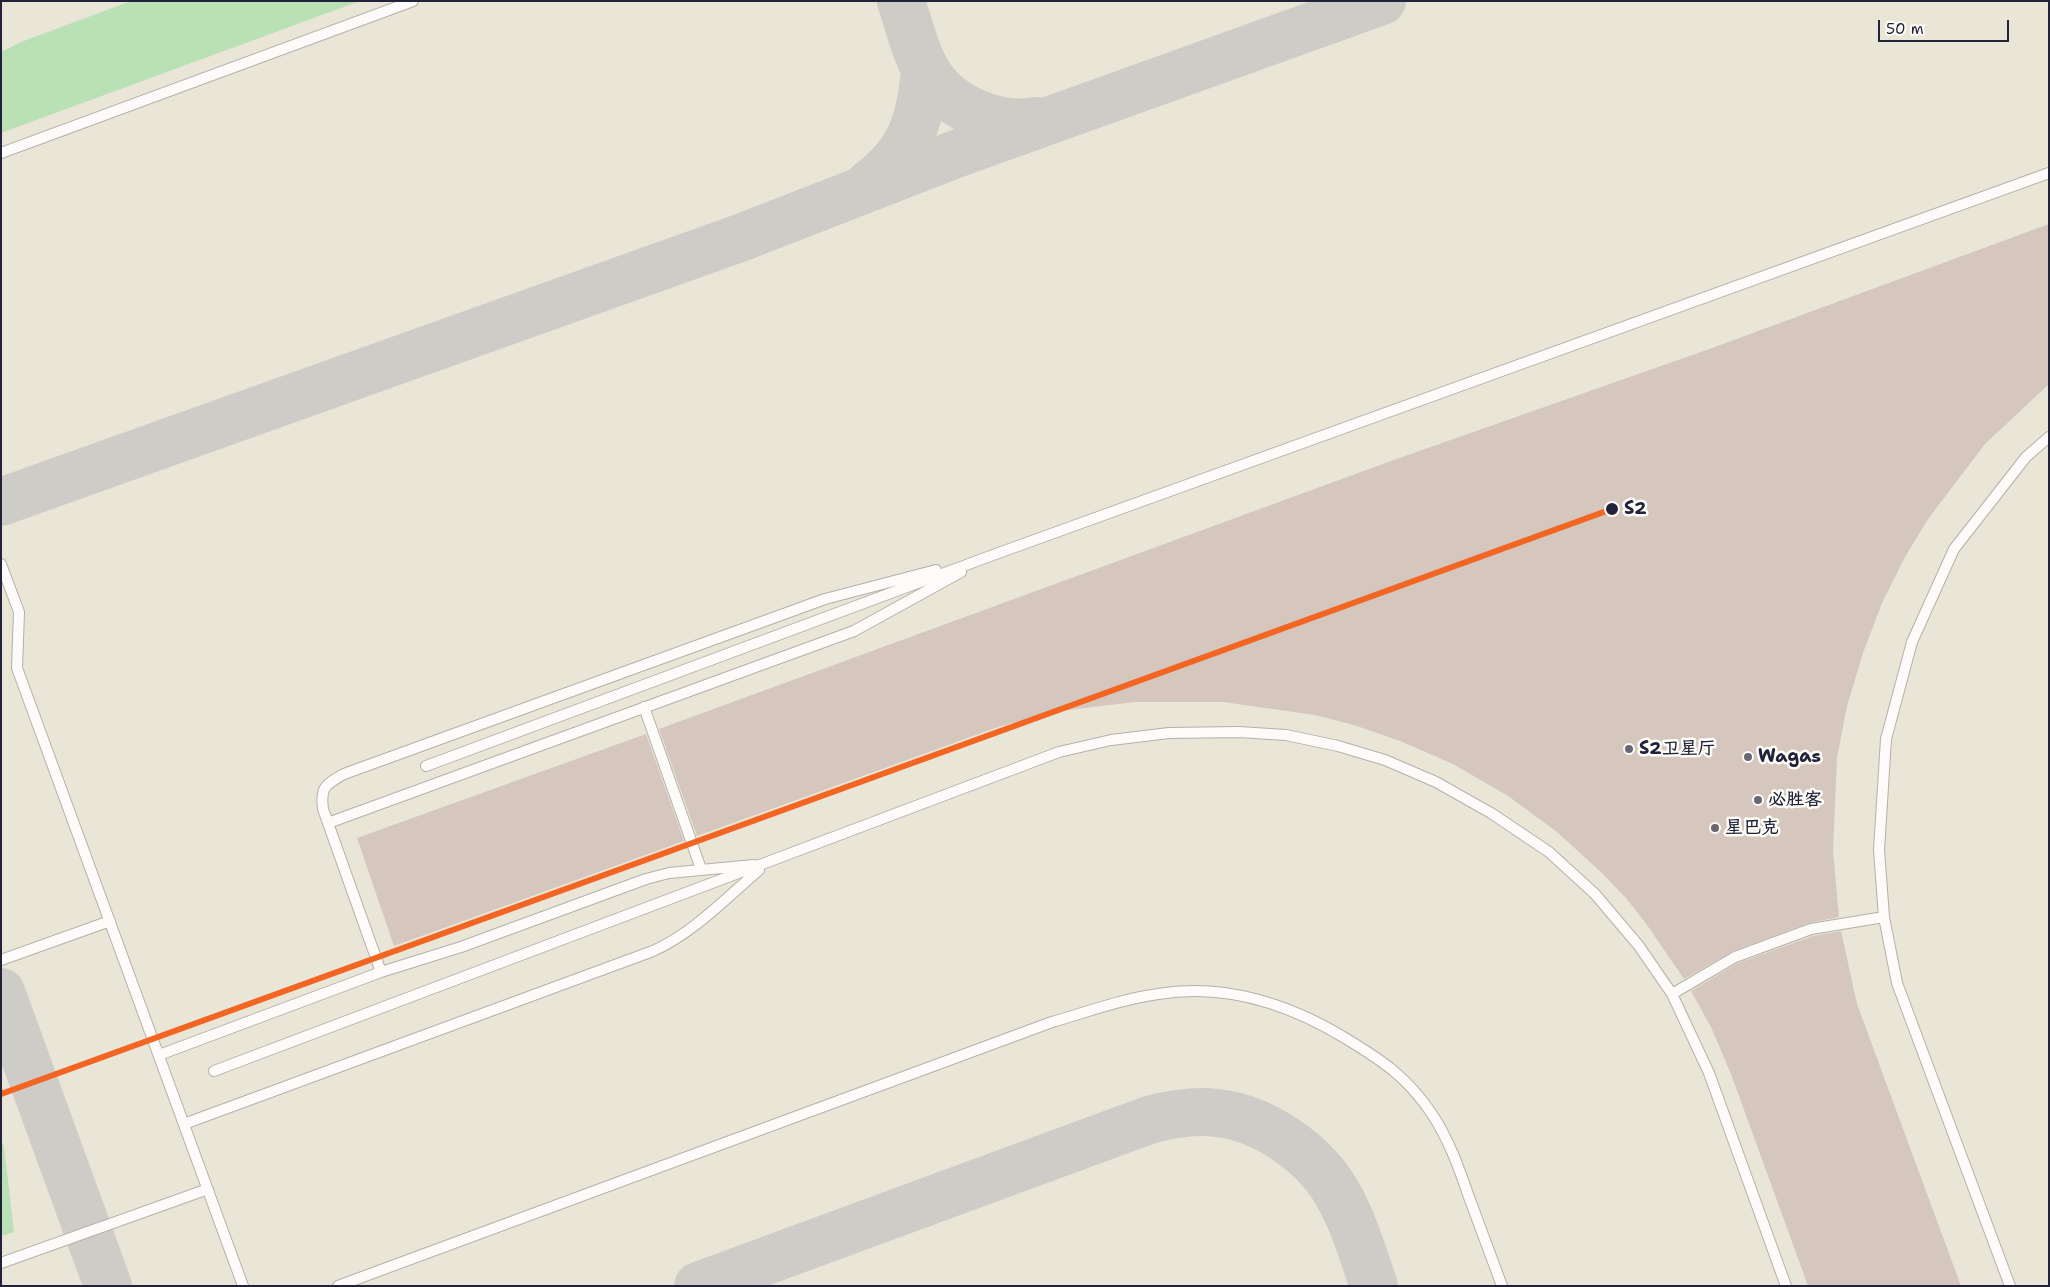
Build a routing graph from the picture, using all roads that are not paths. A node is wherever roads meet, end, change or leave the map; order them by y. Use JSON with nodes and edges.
{"nodes":[{"id":1,"x":413,"y":1,"type":"edge"},
{"id":2,"x":1,"y":153,"type":"edge"},
{"id":3,"x":2049,"y":173,"type":"edge"},
{"id":4,"x":2049,"y":437,"type":"edge"},
{"id":5,"x":993,"y":555,"type":"junction"},
{"id":6,"x":1,"y":564,"type":"edge"},
{"id":7,"x":644,"y":708,"type":"junction"},
{"id":8,"x":426,"y":766,"type":"dead end"},
{"id":9,"x":328,"y":823,"type":"junction"},
{"id":10,"x":765,"y":864,"type":"junction"},
{"id":11,"x":702,"y":869,"type":"junction"},
{"id":12,"x":1884,"y":917,"type":"junction"},
{"id":13,"x":110,"y":921,"type":"junction"},
{"id":14,"x":1,"y":960,"type":"edge"},
{"id":15,"x":381,"y":972,"type":"junction"},
{"id":16,"x":1672,"y":994,"type":"junction"},
{"id":17,"x":159,"y":1055,"type":"junction"},
{"id":18,"x":214,"y":1071,"type":"dead end"},
{"id":19,"x":184,"y":1124,"type":"junction"},
{"id":20,"x":208,"y":1190,"type":"junction"},
{"id":21,"x":1,"y":1263,"type":"edge"},
{"id":22,"x":243,"y":1286,"type":"edge"},
{"id":23,"x":338,"y":1286,"type":"edge"},
{"id":24,"x":1502,"y":1286,"type":"edge"},
{"id":25,"x":1786,"y":1286,"type":"edge"},
{"id":26,"x":2010,"y":1286,"type":"edge"}],
"edges":[{"from":1,"to":2,"type":"lane"},
{"from":3,"to":5,"type":"lane"},
{"from":4,"to":12,"type":"lane"},
{"from":5,"to":7,"type":"lane"},
{"from":5,"to":8,"type":"lane"},
{"from":5,"to":9,"type":"lane"},
{"from":6,"to":13,"type":"lane"},
{"from":7,"to":9,"type":"lane"},
{"from":7,"to":11,"type":"lane"},
{"from":9,"to":15,"type":"lane"},
{"from":10,"to":11,"type":"lane"},
{"from":10,"to":16,"type":"lane"},
{"from":10,"to":18,"type":"lane"},
{"from":10,"to":19,"type":"lane"},
{"from":11,"to":15,"type":"lane"},
{"from":12,"to":16,"type":"lane"},
{"from":12,"to":26,"type":"lane"},
{"from":13,"to":14,"type":"lane"},
{"from":13,"to":17,"type":"lane"},
{"from":15,"to":17,"type":"lane"},
{"from":16,"to":25,"type":"lane"},
{"from":17,"to":19,"type":"lane"},
{"from":19,"to":20,"type":"lane"},
{"from":20,"to":21,"type":"lane"},
{"from":20,"to":22,"type":"lane"},
{"from":23,"to":24,"type":"lane"}]}
